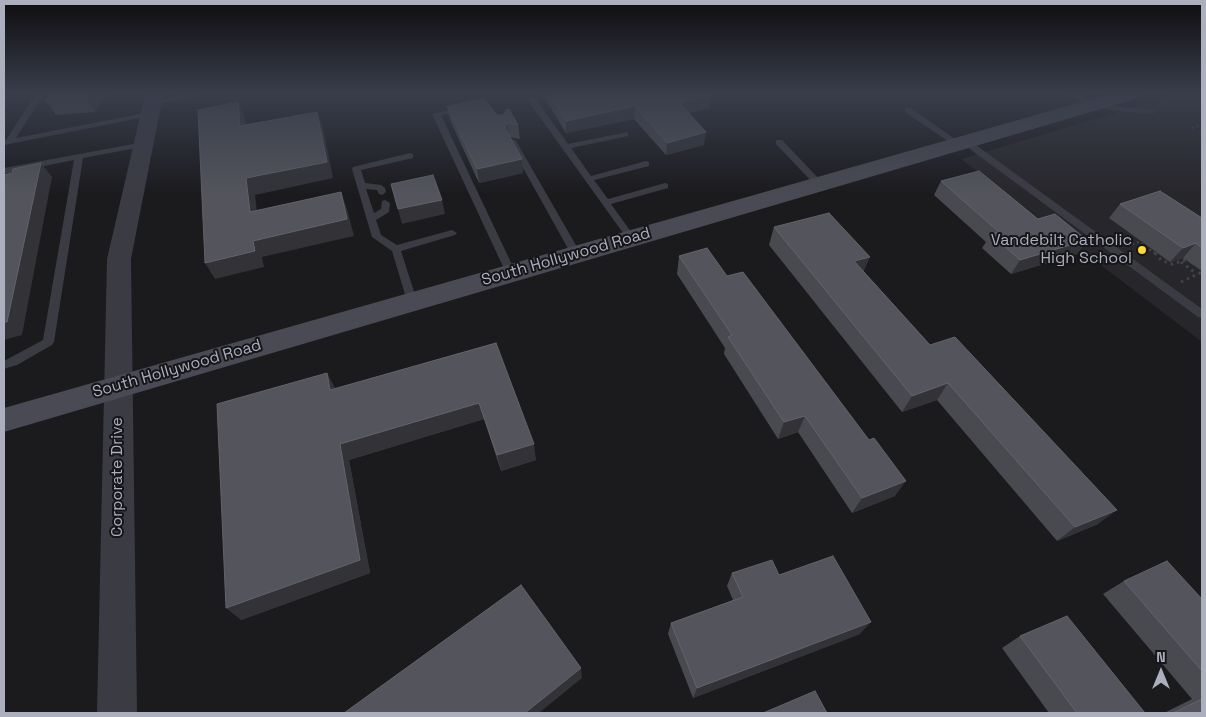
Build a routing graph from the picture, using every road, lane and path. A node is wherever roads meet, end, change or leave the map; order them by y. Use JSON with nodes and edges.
{"nodes":[{"id":1,"x":16,"y":128,"type":"edge"},
{"id":2,"x":59,"y":128,"type":"edge"},
{"id":3,"x":147,"y":128,"type":"edge"},
{"id":4,"x":443,"y":128,"type":"edge"},
{"id":5,"x":553,"y":128,"type":"edge"},
{"id":6,"x":938,"y":128,"type":"edge"},
{"id":7,"x":1004,"y":128,"type":"edge"},
{"id":8,"x":625,"y":134,"type":"dead end"},
{"id":9,"x":512,"y":141,"type":"edge"},
{"id":10,"x":7,"y":142,"type":"edge"},
{"id":11,"x":778,"y":142,"type":"dead end"},
{"id":12,"x":962,"y":143,"type":"junction"},
{"id":13,"x":144,"y":144,"type":"junction"},
{"id":14,"x":566,"y":147,"type":"junction"},
{"id":15,"x":79,"y":156,"type":"junction"},
{"id":16,"x":410,"y":156,"type":"dead end"},
{"id":17,"x":646,"y":164,"type":"dead end"},
{"id":18,"x":4,"y":170,"type":"edge"},
{"id":19,"x":588,"y":179,"type":"junction"},
{"id":20,"x":819,"y":184,"type":"junction"},
{"id":21,"x":361,"y":185,"type":"junction"},
{"id":22,"x":665,"y":186,"type":"dead end"},
{"id":23,"x":382,"y":192,"type":"dead end"},
{"id":24,"x":605,"y":203,"type":"junction"},
{"id":25,"x":385,"y":204,"type":"dead end"},
{"id":26,"x":372,"y":218,"type":"junction"},
{"id":27,"x":452,"y":233,"type":"dead end"},
{"id":28,"x":630,"y":238,"type":"junction"},
{"id":29,"x":396,"y":249,"type":"junction"},
{"id":30,"x":1115,"y":251,"type":"junction"},
{"id":31,"x":576,"y":254,"type":"junction"},
{"id":32,"x":1195,"y":257,"type":"edge"},
{"id":33,"x":1181,"y":262,"type":"junction"},
{"id":34,"x":511,"y":273,"type":"junction"},
{"id":35,"x":1198,"y":274,"type":"dead end"},
{"id":36,"x":412,"y":301,"type":"junction"},
{"id":37,"x":1202,"y":314,"type":"edge"},
{"id":38,"x":4,"y":365,"type":"edge"},
{"id":39,"x":119,"y":386,"type":"junction"},
{"id":40,"x":4,"y":420,"type":"edge"},
{"id":41,"x":117,"y":713,"type":"edge"}],
"edges":[{"from":1,"to":10,"type":"lane"},
{"from":2,"to":10,"type":"lane"},
{"from":3,"to":13,"type":"street","name":"Corporate Drive"},
{"from":4,"to":34,"type":"lane"},
{"from":5,"to":14,"type":"lane"},
{"from":6,"to":12,"type":"lane"},
{"from":7,"to":12,"type":"main road","name":"South Hollywood Road"},
{"from":8,"to":14,"type":"lane"},
{"from":9,"to":31,"type":"lane"},
{"from":11,"to":20,"type":"lane"},
{"from":12,"to":20,"type":"main road","name":"South Hollywood Road"},
{"from":12,"to":30,"type":"lane"},
{"from":13,"to":15,"type":"lane"},
{"from":13,"to":39,"type":"street","name":"Corporate Drive"},
{"from":14,"to":19,"type":"lane"},
{"from":15,"to":18,"type":"lane"},
{"from":15,"to":38,"type":"lane"},
{"from":16,"to":21,"type":"lane"},
{"from":17,"to":19,"type":"lane"},
{"from":19,"to":24,"type":"lane"},
{"from":20,"to":28,"type":"main road","name":"South Hollywood Road"},
{"from":21,"to":23,"type":"lane"},
{"from":21,"to":26,"type":"lane"},
{"from":22,"to":24,"type":"lane"},
{"from":24,"to":28,"type":"lane"},
{"from":25,"to":26,"type":"lane"},
{"from":26,"to":29,"type":"lane"},
{"from":27,"to":29,"type":"lane"},
{"from":28,"to":31,"type":"main road","name":"South Hollywood Road"},
{"from":29,"to":36,"type":"lane"},
{"from":30,"to":33,"type":"path"},
{"from":30,"to":37,"type":"lane"},
{"from":31,"to":34,"type":"main road","name":"South Hollywood Road"},
{"from":32,"to":33,"type":"path"},
{"from":33,"to":35,"type":"path"},
{"from":34,"to":36,"type":"main road","name":"South Hollywood Road"},
{"from":36,"to":39,"type":"main road","name":"South Hollywood Road"},
{"from":39,"to":40,"type":"main road","name":"South Hollywood Road"},
{"from":39,"to":41,"type":"street","name":"Corporate Drive"}]}
